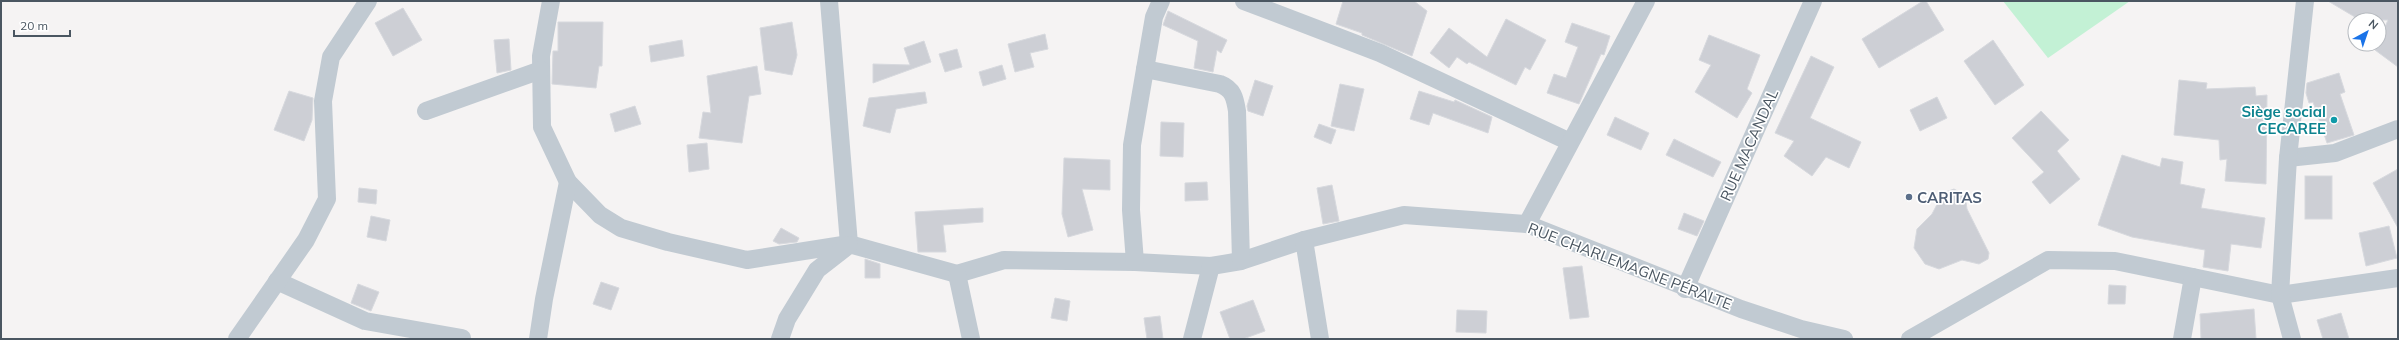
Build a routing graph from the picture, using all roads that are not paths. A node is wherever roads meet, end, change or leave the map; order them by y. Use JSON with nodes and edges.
{"nodes":[{"id":1,"x":368,"y":1,"type":"edge"},
{"id":2,"x":551,"y":1,"type":"edge"},
{"id":3,"x":829,"y":1,"type":"edge"},
{"id":4,"x":1161,"y":1,"type":"edge"},
{"id":5,"x":1244,"y":1,"type":"edge"},
{"id":6,"x":1646,"y":1,"type":"edge"},
{"id":7,"x":1813,"y":1,"type":"edge"},
{"id":8,"x":2305,"y":1,"type":"edge"},
{"id":9,"x":1145,"y":69,"type":"junction"},
{"id":10,"x":541,"y":70,"type":"junction"},
{"id":11,"x":426,"y":111,"type":"dead end"},
{"id":12,"x":2398,"y":129,"type":"edge"},
{"id":13,"x":1570,"y":142,"type":"junction"},
{"id":14,"x":2288,"y":158,"type":"junction"},
{"id":15,"x":568,"y":182,"type":"junction"},
{"id":16,"x":1527,"y":224,"type":"junction"},
{"id":17,"x":1304,"y":240,"type":"junction"},
{"id":18,"x":849,"y":244,"type":"junction"},
{"id":19,"x":1241,"y":261,"type":"junction"},
{"id":20,"x":1135,"y":262,"type":"junction"},
{"id":21,"x":1211,"y":266,"type":"junction"},
{"id":22,"x":957,"y":274,"type":"junction"},
{"id":23,"x":2193,"y":277,"type":"junction"},
{"id":24,"x":2398,"y":278,"type":"edge"},
{"id":25,"x":277,"y":281,"type":"junction"},
{"id":26,"x":1685,"y":288,"type":"junction"},
{"id":27,"x":2280,"y":295,"type":"junction"},
{"id":28,"x":462,"y":338,"type":"edge"},
{"id":29,"x":236,"y":339,"type":"edge"},
{"id":30,"x":538,"y":339,"type":"edge"},
{"id":31,"x":780,"y":339,"type":"edge"},
{"id":32,"x":971,"y":339,"type":"edge"},
{"id":33,"x":1192,"y":339,"type":"edge"},
{"id":34,"x":1320,"y":339,"type":"edge"},
{"id":35,"x":1844,"y":339,"type":"edge"},
{"id":36,"x":1910,"y":339,"type":"edge"},
{"id":37,"x":2182,"y":339,"type":"edge"},
{"id":38,"x":2292,"y":339,"type":"edge"}],
"edges":[{"from":1,"to":25,"type":"street"},
{"from":2,"to":10,"type":"street"},
{"from":3,"to":18,"type":"street"},
{"from":4,"to":9,"type":"street"},
{"from":5,"to":13,"type":"street"},
{"from":6,"to":13,"type":"street"},
{"from":7,"to":26,"type":"street","name":"RUE MACANDAL"},
{"from":8,"to":14,"type":"street"},
{"from":9,"to":19,"type":"street"},
{"from":9,"to":20,"type":"street"},
{"from":10,"to":11,"type":"street"},
{"from":10,"to":15,"type":"street"},
{"from":12,"to":14,"type":"street"},
{"from":13,"to":16,"type":"street"},
{"from":14,"to":27,"type":"street"},
{"from":15,"to":18,"type":"street"},
{"from":15,"to":30,"type":"street"},
{"from":16,"to":17,"type":"street","name":"RUE CHARLEMAGNE PÉRALTE"},
{"from":16,"to":26,"type":"street","name":"RUE CHARLEMAGNE PÉRALTE"},
{"from":17,"to":19,"type":"street","name":"RUE CHARLEMAGNE PÉRALTE"},
{"from":17,"to":34,"type":"street"},
{"from":18,"to":22,"type":"street"},
{"from":18,"to":31,"type":"street"},
{"from":19,"to":21,"type":"street","name":"RUE CHARLEMAGNE PÉRALTE"},
{"from":20,"to":21,"type":"street","name":"RUE CHARLEMAGNE PÉRALTE"},
{"from":20,"to":22,"type":"street","name":"RUE CHARLEMAGNE PÉRALTE"},
{"from":21,"to":33,"type":"street"},
{"from":22,"to":32,"type":"street"},
{"from":23,"to":27,"type":"street"},
{"from":23,"to":36,"type":"street"},
{"from":23,"to":37,"type":"street"},
{"from":24,"to":27,"type":"street"},
{"from":25,"to":28,"type":"street"},
{"from":25,"to":29,"type":"street"},
{"from":26,"to":35,"type":"street","name":"RUE CHARLEMAGNE PÉRALTE"},
{"from":27,"to":38,"type":"street"}]}
